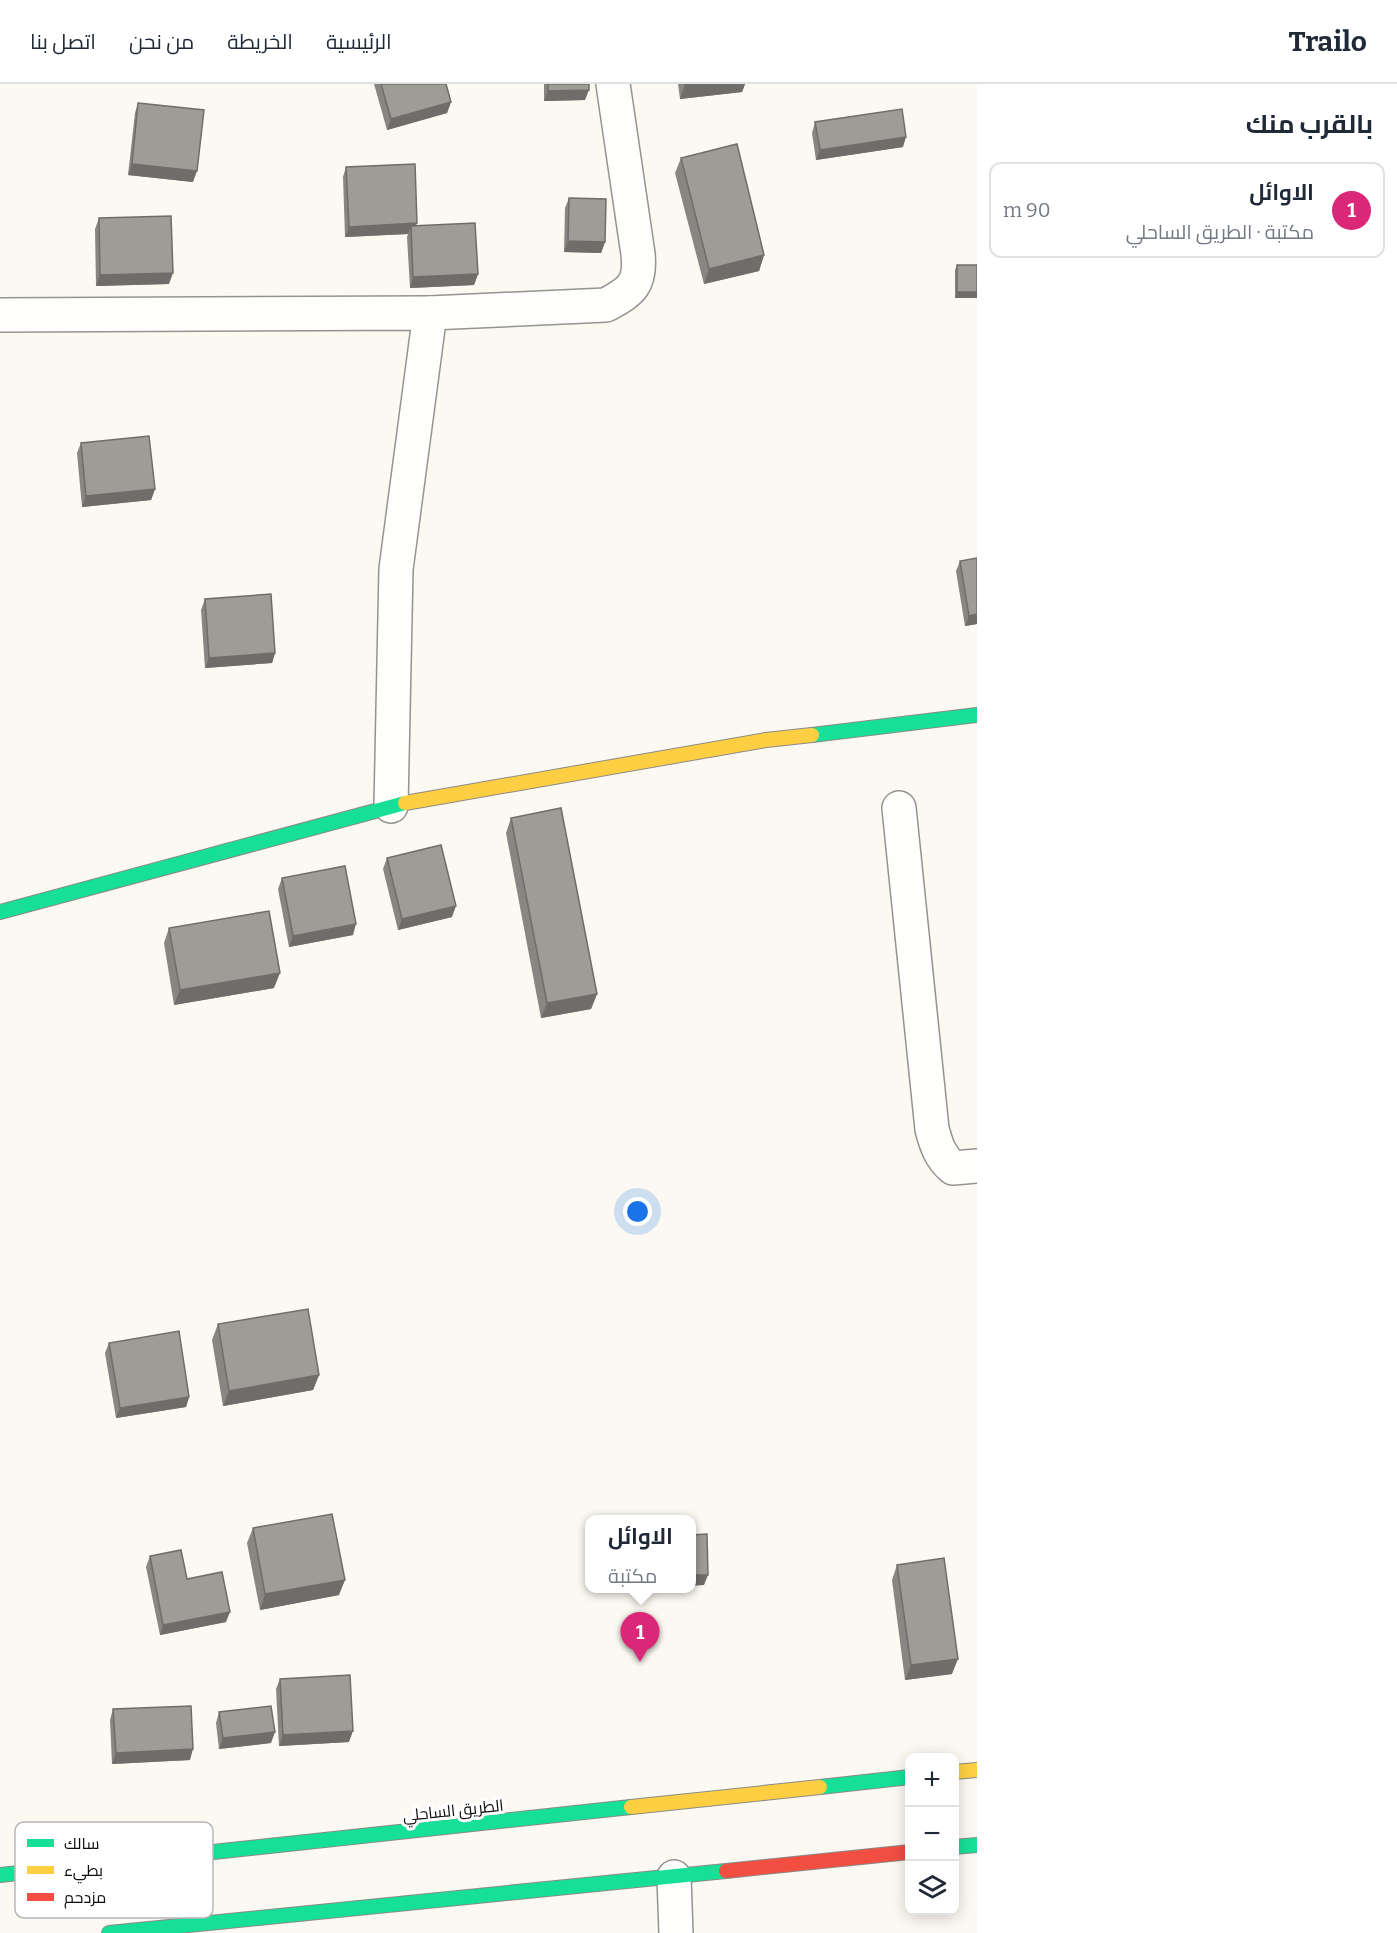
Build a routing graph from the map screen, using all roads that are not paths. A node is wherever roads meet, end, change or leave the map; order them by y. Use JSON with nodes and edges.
{"nodes":[{"id":1,"x":613,"y":84,"type":"edge"},
{"id":2,"x":430,"y":313,"type":"junction"},
{"id":3,"x":0,"y":315,"type":"edge"},
{"id":4,"x":977,"y":715,"type":"edge"},
{"id":5,"x":391,"y":806,"type":"junction"},
{"id":6,"x":899,"y":808,"type":"dead end"},
{"id":7,"x":0,"y":912,"type":"edge"},
{"id":8,"x":977,"y":1166,"type":"edge"},
{"id":9,"x":977,"y":1770,"type":"edge"},
{"id":10,"x":959,"y":1772,"type":"edge"},
{"id":11,"x":905,"y":1777,"type":"edge"},
{"id":12,"x":977,"y":1845,"type":"edge"},
{"id":13,"x":959,"y":1847,"type":"edge"},
{"id":14,"x":213,"y":1852,"type":"edge"},
{"id":15,"x":905,"y":1852,"type":"edge"},
{"id":16,"x":15,"y":1873,"type":"edge"},
{"id":17,"x":0,"y":1875,"type":"edge"},
{"id":18,"x":674,"y":1877,"type":"junction"},
{"id":19,"x":109,"y":1933,"type":"edge"},
{"id":20,"x":676,"y":1933,"type":"edge"}],
"edges":[{"from":1,"to":2,"type":"street"},
{"from":2,"to":3,"type":"street"},
{"from":2,"to":5,"type":"street"},
{"from":4,"to":5,"type":"main road"},
{"from":5,"to":7,"type":"main road"},
{"from":6,"to":8,"type":"street"},
{"from":9,"to":10,"type":"main road"},
{"from":11,"to":14,"type":"main road","name":"الطريق الساحلي"},
{"from":12,"to":13,"type":"main road"},
{"from":15,"to":18,"type":"main road"},
{"from":16,"to":17,"type":"main road","name":"الطريق الساحلي"},
{"from":18,"to":19,"type":"main road"},
{"from":18,"to":20,"type":"street"}]}
